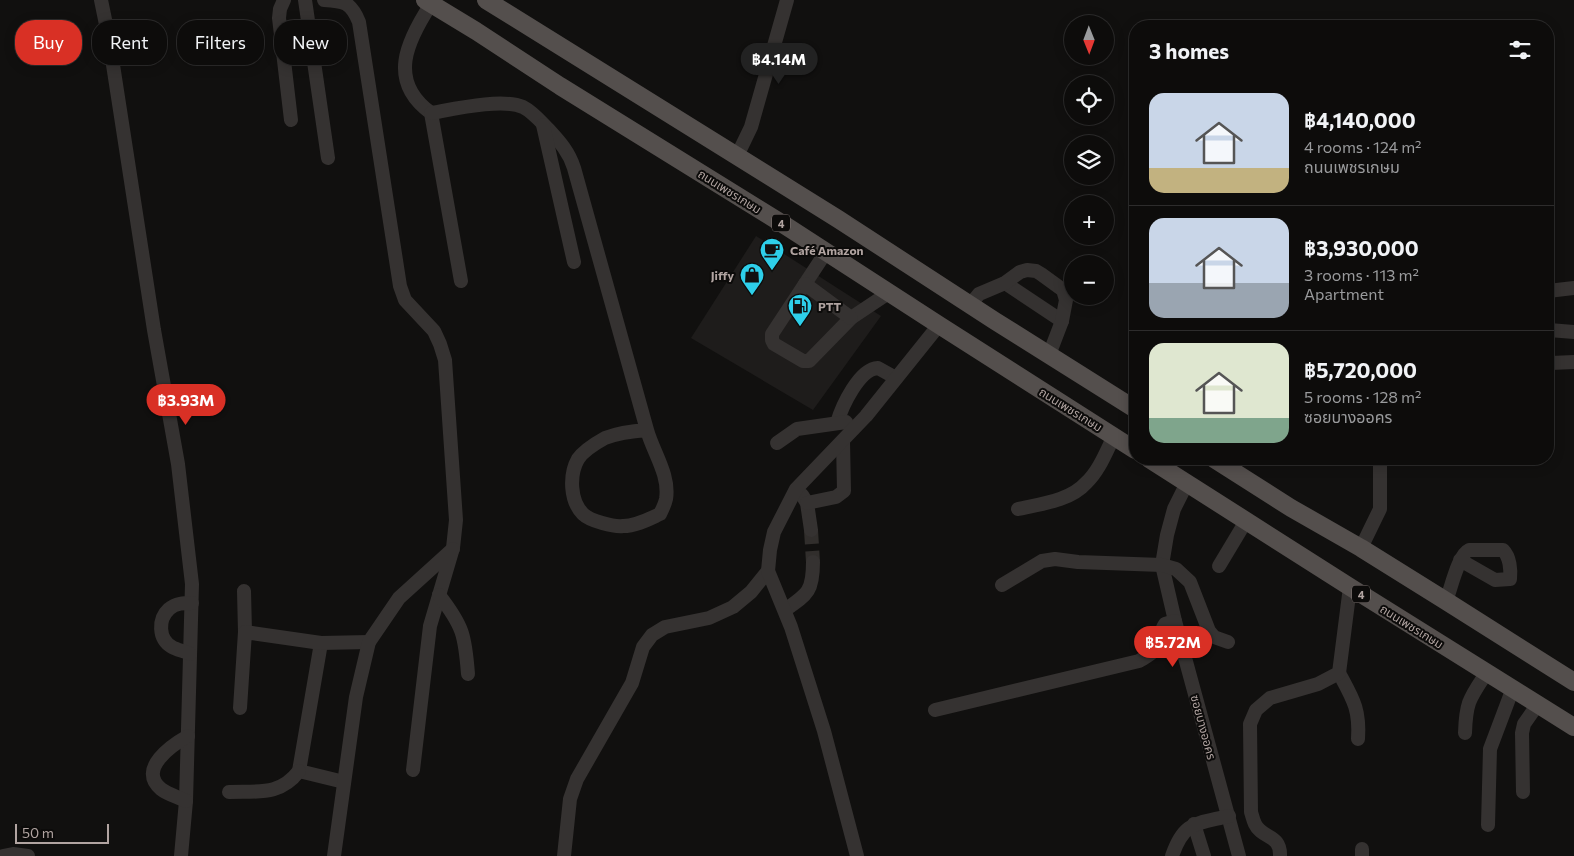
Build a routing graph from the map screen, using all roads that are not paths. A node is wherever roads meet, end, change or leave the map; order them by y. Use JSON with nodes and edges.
{"nodes":[{"id":1,"x":101,"y":0,"type":"edge"},
{"id":2,"x":284,"y":0,"type":"edge"},
{"id":3,"x":305,"y":0,"type":"edge"},
{"id":4,"x":324,"y":0,"type":"edge"},
{"id":5,"x":486,"y":0,"type":"edge"},
{"id":6,"x":787,"y":0,"type":"edge"},
{"id":7,"x":428,"y":2,"type":"edge"},
{"id":8,"x":431,"y":112,"type":"junction"},
{"id":9,"x":291,"y":120,"type":"dead end"},
{"id":10,"x":543,"y":124,"type":"junction"},
{"id":11,"x":736,"y":156,"type":"junction"},
{"id":12,"x":328,"y":158,"type":"dead end"},
{"id":13,"x":826,"y":252,"type":"junction"},
{"id":14,"x":574,"y":262,"type":"dead end"},
{"id":15,"x":461,"y":281,"type":"dead end"},
{"id":16,"x":1005,"y":283,"type":"junction"},
{"id":17,"x":805,"y":284,"type":"junction"},
{"id":18,"x":1574,"y":288,"type":"edge"},
{"id":19,"x":1554,"y":290,"type":"edge"},
{"id":20,"x":890,"y":292,"type":"junction"},
{"id":21,"x":970,"y":305,"type":"junction"},
{"id":22,"x":851,"y":318,"type":"junction"},
{"id":23,"x":1062,"y":321,"type":"junction"},
{"id":24,"x":939,"y":325,"type":"junction"},
{"id":25,"x":1554,"y":330,"type":"edge"},
{"id":26,"x":1574,"y":332,"type":"edge"},
{"id":27,"x":1049,"y":355,"type":"junction"},
{"id":28,"x":1574,"y":362,"type":"edge"},
{"id":29,"x":1554,"y":363,"type":"edge"},
{"id":30,"x":896,"y":378,"type":"junction"},
{"id":31,"x":1129,"y":405,"type":"edge"},
{"id":32,"x":862,"y":420,"type":"junction"},
{"id":33,"x":837,"y":423,"type":"junction"},
{"id":34,"x":647,"y":430,"type":"junction"},
{"id":35,"x":1114,"y":436,"type":"junction"},
{"id":36,"x":843,"y":441,"type":"junction"},
{"id":37,"x":777,"y":442,"type":"dead end"},
{"id":38,"x":1129,"y":446,"type":"edge"},
{"id":39,"x":1158,"y":465,"type":"edge"},
{"id":40,"x":1223,"y":465,"type":"edge"},
{"id":41,"x":1380,"y":465,"type":"edge"},
{"id":42,"x":1187,"y":483,"type":"junction"},
{"id":43,"x":796,"y":489,"type":"junction"},
{"id":44,"x":807,"y":503,"type":"junction"},
{"id":45,"x":1018,"y":509,"type":"dead end"},
{"id":46,"x":1246,"y":521,"type":"junction"},
{"id":47,"x":811,"y":530,"type":"tunnel mouth"},
{"id":48,"x":453,"y":548,"type":"junction"},
{"id":49,"x":1361,"y":548,"type":"junction"},
{"id":50,"x":1460,"y":560,"type":"dead end"},
{"id":51,"x":813,"y":562,"type":"tunnel mouth"},
{"id":52,"x":1162,"y":565,"type":"junction"},
{"id":53,"x":1219,"y":566,"type":"dead end"},
{"id":54,"x":768,"y":571,"type":"junction"},
{"id":55,"x":1002,"y":585,"type":"dead end"},
{"id":56,"x":1350,"y":587,"type":"junction"},
{"id":57,"x":244,"y":591,"type":"dead end"},
{"id":58,"x":440,"y":595,"type":"junction"},
{"id":59,"x":1446,"y":600,"type":"junction"},
{"id":60,"x":192,"y":604,"type":"junction"},
{"id":61,"x":785,"y":610,"type":"junction"},
{"id":62,"x":1175,"y":621,"type":"junction"},
{"id":63,"x":245,"y":632,"type":"junction"},
{"id":64,"x":369,"y":642,"type":"junction"},
{"id":65,"x":1228,"y":642,"type":"dead end"},
{"id":66,"x":321,"y":643,"type":"junction"},
{"id":67,"x":190,"y":654,"type":"junction"},
{"id":68,"x":1487,"y":672,"type":"junction"},
{"id":69,"x":1339,"y":673,"type":"junction"},
{"id":70,"x":468,"y":674,"type":"dead end"},
{"id":71,"x":1574,"y":682,"type":"edge"},
{"id":72,"x":1513,"y":688,"type":"junction"},
{"id":73,"x":1538,"y":704,"type":"junction"},
{"id":74,"x":240,"y":708,"type":"dead end"},
{"id":75,"x":935,"y":710,"type":"dead end"},
{"id":76,"x":1574,"y":727,"type":"edge"},
{"id":77,"x":1465,"y":733,"type":"dead end"},
{"id":78,"x":188,"y":736,"type":"junction"},
{"id":79,"x":1358,"y":739,"type":"dead end"},
{"id":80,"x":413,"y":770,"type":"dead end"},
{"id":81,"x":300,"y":771,"type":"junction"},
{"id":82,"x":344,"y":782,"type":"junction"},
{"id":83,"x":229,"y":792,"type":"dead end"},
{"id":84,"x":1523,"y":792,"type":"dead end"},
{"id":85,"x":186,"y":801,"type":"junction"},
{"id":86,"x":1228,"y":816,"type":"junction"},
{"id":87,"x":1194,"y":824,"type":"junction"},
{"id":88,"x":1488,"y":825,"type":"dead end"},
{"id":89,"x":4,"y":856,"type":"edge"},
{"id":90,"x":28,"y":856,"type":"edge"},
{"id":91,"x":181,"y":856,"type":"edge"},
{"id":92,"x":334,"y":856,"type":"edge"},
{"id":93,"x":564,"y":856,"type":"edge"},
{"id":94,"x":858,"y":856,"type":"edge"},
{"id":95,"x":1172,"y":856,"type":"edge"},
{"id":96,"x":1204,"y":856,"type":"edge"},
{"id":97,"x":1239,"y":856,"type":"edge"},
{"id":98,"x":1280,"y":856,"type":"edge"}],
"edges":[{"from":1,"to":60,"type":"street"},
{"from":2,"to":9,"type":"street"},
{"from":3,"to":12,"type":"street"},
{"from":4,"to":48,"type":"street"},
{"from":5,"to":11,"type":"main road"},
{"from":6,"to":11,"type":"street"},
{"from":7,"to":8,"type":"street"},
{"from":7,"to":13,"type":"main road","name":"ถนนเพชรเกษม","number":"4"},
{"from":8,"to":10,"type":"street"},
{"from":8,"to":15,"type":"street"},
{"from":10,"to":14,"type":"street"},
{"from":10,"to":34,"type":"street"},
{"from":11,"to":21,"type":"main road"},
{"from":13,"to":17,"type":"street"},
{"from":13,"to":20,"type":"main road","name":"ถนนเพชรเกษม","number":"4"},
{"from":16,"to":21,"type":"street"},
{"from":16,"to":23,"type":"street"},
{"from":16,"to":23,"type":"street"},
{"from":17,"to":22,"type":"street"},
{"from":17,"to":22,"type":"street"},
{"from":18,"to":19,"type":"street"},
{"from":20,"to":22,"type":"street"},
{"from":20,"to":24,"type":"main road","name":"ถนนเพชรเกษม","number":"4"},
{"from":21,"to":27,"type":"main road"},
{"from":23,"to":27,"type":"street"},
{"from":24,"to":30,"type":"street"},
{"from":24,"to":35,"type":"main road","name":"ถนนเพชรเกษม","number":"4"},
{"from":25,"to":26,"type":"street"},
{"from":27,"to":31,"type":"main road"},
{"from":28,"to":29,"type":"street"},
{"from":30,"to":32,"type":"street"},
{"from":30,"to":33,"type":"street"},
{"from":32,"to":33,"type":"street"},
{"from":32,"to":36,"type":"street"},
{"from":33,"to":37,"type":"street"},
{"from":34,"to":34,"type":"street"},
{"from":35,"to":38,"type":"main road","name":"ถนนเพชรเกษม","number":"4"},
{"from":35,"to":45,"type":"street"},
{"from":36,"to":43,"type":"street"},
{"from":36,"to":44,"type":"street"},
{"from":39,"to":42,"type":"main road","name":"ถนนเพชรเกษม","number":"4"},
{"from":40,"to":49,"type":"main road"},
{"from":41,"to":49,"type":"street"},
{"from":42,"to":46,"type":"main road","name":"ถนนเพชรเกษม","number":"4"},
{"from":42,"to":52,"type":"street","name":"ซอยบางออคร"},
{"from":43,"to":44,"type":"street"},
{"from":43,"to":54,"type":"street"},
{"from":44,"to":47,"type":"street"},
{"from":46,"to":53,"type":"street"},
{"from":46,"to":56,"type":"main road","name":"ถนนเพชรเกษม","number":"4"},
{"from":48,"to":58,"type":"street"},
{"from":48,"to":64,"type":"street"},
{"from":49,"to":59,"type":"main road"},
{"from":50,"to":59,"type":"street"},
{"from":51,"to":61,"type":"street"},
{"from":52,"to":55,"type":"street"},
{"from":52,"to":62,"type":"street","name":"ซอยบางออคร"},
{"from":52,"to":65,"type":"street"},
{"from":54,"to":61,"type":"street"},
{"from":54,"to":93,"type":"street"},
{"from":56,"to":68,"type":"main road","name":"ถนนเพชรเกษม","number":"4"},
{"from":56,"to":69,"type":"street"},
{"from":57,"to":63,"type":"street"},
{"from":58,"to":70,"type":"street"},
{"from":58,"to":80,"type":"street"},
{"from":59,"to":71,"type":"main road"},
{"from":60,"to":67,"type":"street"},
{"from":60,"to":67,"type":"street"},
{"from":61,"to":94,"type":"street"},
{"from":62,"to":75,"type":"street"},
{"from":62,"to":86,"type":"street","name":"ซอยบางออคร"},
{"from":63,"to":66,"type":"street"},
{"from":63,"to":74,"type":"street"},
{"from":64,"to":66,"type":"street"},
{"from":64,"to":82,"type":"street"},
{"from":66,"to":81,"type":"street"},
{"from":67,"to":78,"type":"street"},
{"from":68,"to":72,"type":"main road","name":"ถนนเพชรเกษม","number":"4"},
{"from":68,"to":77,"type":"street"},
{"from":69,"to":79,"type":"street"},
{"from":69,"to":98,"type":"street"},
{"from":72,"to":73,"type":"main road","name":"ถนนเพชรเกษม","number":"4"},
{"from":72,"to":88,"type":"street"},
{"from":73,"to":76,"type":"main road","name":"ถนนเพชรเกษม","number":"4"},
{"from":73,"to":84,"type":"street"},
{"from":78,"to":85,"type":"street"},
{"from":78,"to":85,"type":"street"},
{"from":81,"to":82,"type":"street"},
{"from":81,"to":83,"type":"street"},
{"from":82,"to":92,"type":"street"},
{"from":85,"to":91,"type":"street"},
{"from":86,"to":87,"type":"street"},
{"from":86,"to":97,"type":"street","name":"ซอยบางออคร"},
{"from":87,"to":95,"type":"street"},
{"from":87,"to":96,"type":"street"},
{"from":89,"to":90,"type":"street"}]}
